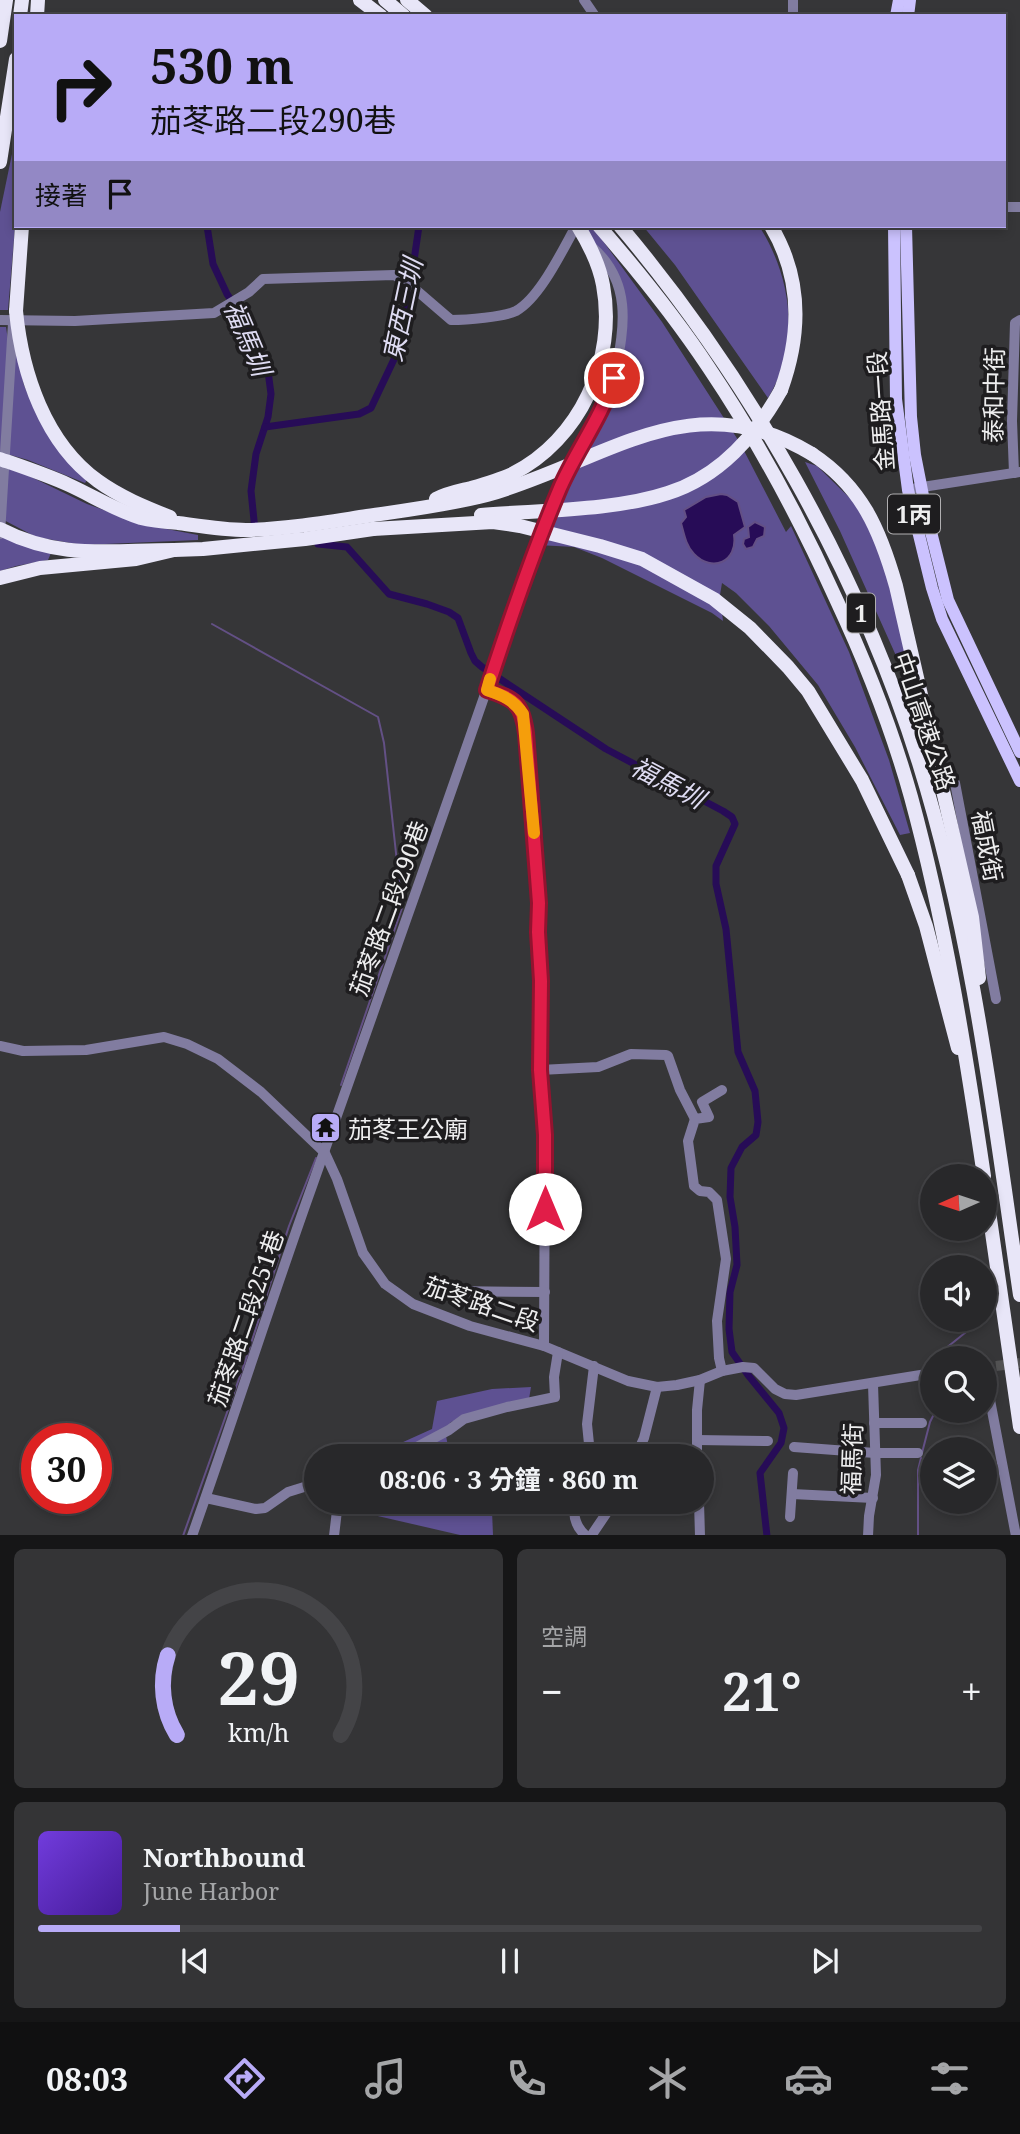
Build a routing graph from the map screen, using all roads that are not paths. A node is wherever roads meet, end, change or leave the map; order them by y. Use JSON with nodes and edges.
{"nodes":[{"id":1,"x":6,"y":0,"type":"edge"},
{"id":2,"x":360,"y":0,"type":"edge"},
{"id":3,"x":384,"y":0,"type":"edge"},
{"id":4,"x":407,"y":0,"type":"edge"},
{"id":5,"x":379,"y":14,"type":"edge"},
{"id":6,"x":402,"y":14,"type":"edge"},
{"id":7,"x":424,"y":14,"type":"edge"},
{"id":8,"x":0,"y":41,"type":"edge"},
{"id":9,"x":14,"y":72,"type":"edge"},
{"id":10,"x":0,"y":162,"type":"edge"},
{"id":11,"x":22,"y":228,"type":"edge"},
{"id":12,"x":576,"y":228,"type":"edge"},
{"id":13,"x":578,"y":228,"type":"edge"},
{"id":14,"x":578,"y":228,"type":"edge"},
{"id":15,"x":601,"y":228,"type":"edge"},
{"id":16,"x":622,"y":228,"type":"edge"},
{"id":17,"x":772,"y":228,"type":"edge"},
{"id":18,"x":894,"y":228,"type":"edge"},
{"id":19,"x":906,"y":228,"type":"edge"},
{"id":20,"x":586,"y":243,"type":"junction"},
{"id":21,"x":0,"y":320,"type":"edge"},
{"id":22,"x":13,"y":320,"type":"junction"},
{"id":23,"x":1020,"y":320,"type":"edge"},
{"id":24,"x":577,"y":404,"type":"dead end"},
{"id":25,"x":0,"y":459,"type":"edge"},
{"id":26,"x":1017,"y":472,"type":"edge"},
{"id":27,"x":914,"y":489,"type":"junction"},
{"id":28,"x":417,"y":509,"type":"junction"},
{"id":29,"x":188,"y":524,"type":"junction"},
{"id":30,"x":0,"y":529,"type":"edge"},
{"id":31,"x":373,"y":529,"type":"junction"},
{"id":32,"x":0,"y":534,"type":"edge"},
{"id":33,"x":174,"y":550,"type":"junction"},
{"id":34,"x":0,"y":578,"type":"edge"},
{"id":35,"x":487,"y":690,"type":"junction"},
{"id":36,"x":1020,"y":751,"type":"edge"},
{"id":37,"x":1020,"y":781,"type":"edge"},
{"id":38,"x":955,"y":783,"type":"dead end"},
{"id":39,"x":996,"y":999,"type":"dead end"},
{"id":40,"x":980,"y":1026,"type":"junction"},
{"id":41,"x":0,"y":1045,"type":"edge"},
{"id":42,"x":540,"y":1070,"type":"junction"},
{"id":43,"x":970,"y":1077,"type":"junction"},
{"id":44,"x":722,"y":1090,"type":"dead end"},
{"id":45,"x":695,"y":1119,"type":"junction"},
{"id":46,"x":325,"y":1153,"type":"junction"},
{"id":47,"x":982,"y":1164,"type":"edge"},
{"id":48,"x":993,"y":1241,"type":"edge"},
{"id":49,"x":446,"y":1291,"type":"dead end"},
{"id":50,"x":545,"y":1292,"type":"junction"},
{"id":51,"x":1020,"y":1295,"type":"edge"},
{"id":52,"x":544,"y":1346,"type":"junction"},
{"id":53,"x":558,"y":1352,"type":"junction"},
{"id":54,"x":594,"y":1366,"type":"junction"},
{"id":55,"x":724,"y":1370,"type":"junction"},
{"id":56,"x":920,"y":1375,"type":"edge"},
{"id":57,"x":700,"y":1380,"type":"junction"},
{"id":58,"x":873,"y":1384,"type":"junction"},
{"id":59,"x":657,"y":1387,"type":"junction"},
{"id":60,"x":874,"y":1423,"type":"junction"},
{"id":61,"x":920,"y":1423,"type":"edge"},
{"id":62,"x":994,"y":1423,"type":"edge"},
{"id":63,"x":1020,"y":1427,"type":"edge"},
{"id":64,"x":696,"y":1440,"type":"junction"},
{"id":65,"x":768,"y":1441,"type":"dead end"},
{"id":66,"x":423,"y":1444,"type":"edge"},
{"id":67,"x":589,"y":1444,"type":"edge"},
{"id":68,"x":641,"y":1444,"type":"edge"},
{"id":69,"x":696,"y":1444,"type":"edge"},
{"id":70,"x":794,"y":1447,"type":"dead end"},
{"id":71,"x":875,"y":1453,"type":"junction"},
{"id":72,"x":918,"y":1453,"type":"dead end"},
{"id":73,"x":793,"y":1473,"type":"dead end"},
{"id":74,"x":304,"y":1487,"type":"edge"},
{"id":75,"x":792,"y":1494,"type":"junction"},
{"id":76,"x":206,"y":1498,"type":"junction"},
{"id":77,"x":873,"y":1498,"type":"junction"},
{"id":78,"x":337,"y":1514,"type":"edge"},
{"id":79,"x":574,"y":1514,"type":"edge"},
{"id":80,"x":605,"y":1514,"type":"edge"},
{"id":81,"x":699,"y":1514,"type":"edge"},
{"id":82,"x":790,"y":1517,"type":"dead end"},
{"id":83,"x":192,"y":1535,"type":"edge"},
{"id":84,"x":334,"y":1535,"type":"edge"},
{"id":85,"x":588,"y":1535,"type":"edge"},
{"id":86,"x":700,"y":1535,"type":"edge"},
{"id":87,"x":868,"y":1535,"type":"edge"},
{"id":88,"x":1016,"y":1535,"type":"edge"}],
"edges":[{"from":1,"to":8,"type":"highway"},
{"from":2,"to":5,"type":"highway"},
{"from":3,"to":6,"type":"highway"},
{"from":4,"to":7,"type":"highway"},
{"from":9,"to":10,"type":"highway"},
{"from":11,"to":29,"type":"highway","bridge":true},
{"from":12,"to":22,"type":"street"},
{"from":13,"to":20,"type":"street","name":"茄苳路二段290巷"},
{"from":14,"to":28,"type":"highway","bridge":true},
{"from":15,"to":43,"type":"highway","name":"中山高速公路","number":"1","bridge":true},
{"from":16,"to":40,"type":"highway","name":"中山高速公路","number":"1","bridge":true},
{"from":17,"to":31,"type":"highway","bridge":true},
{"from":18,"to":27,"type":"main road","name":"金馬路一段","number":"1丙"},
{"from":19,"to":27,"type":"main road","name":"金馬路一段","number":"1丙"},
{"from":20,"to":24,"type":"street"},
{"from":20,"to":35,"type":"street","name":"茄苳路二段290巷"},
{"from":21,"to":22,"type":"street"},
{"from":22,"to":32,"type":"street"},
{"from":23,"to":26,"type":"street","name":"泰和中街"},
{"from":25,"to":29,"type":"highway","bridge":true},
{"from":26,"to":27,"type":"street"},
{"from":27,"to":36,"type":"main road","name":"金馬路一段","number":"1丙"},
{"from":27,"to":37,"type":"main road","name":"金馬路一段","number":"1丙"},
{"from":28,"to":29,"type":"highway","bridge":true},
{"from":28,"to":40,"type":"highway","bridge":true},
{"from":30,"to":33,"type":"highway","bridge":true},
{"from":31,"to":33,"type":"highway"},
{"from":31,"to":43,"type":"highway","bridge":true},
{"from":33,"to":34,"type":"highway","bridge":true},
{"from":35,"to":42,"type":"street"},
{"from":35,"to":46,"type":"street","name":"茄苳路二段290巷"},
{"from":38,"to":39,"type":"street","name":"福成街"},
{"from":40,"to":51,"type":"highway","name":"中山高速公路","number":"1"},
{"from":41,"to":46,"type":"street","name":"茄苳路二段"},
{"from":42,"to":45,"type":"street"},
{"from":42,"to":50,"type":"street"},
{"from":43,"to":47,"type":"highway","name":"中山高速公路","number":"1"},
{"from":44,"to":45,"type":"street"},
{"from":45,"to":55,"type":"street"},
{"from":46,"to":52,"type":"street","name":"茄苳路二段"},
{"from":46,"to":76,"type":"street","name":"茄苳路二段251巷"},
{"from":48,"to":63,"type":"highway"},
{"from":49,"to":50,"type":"street"},
{"from":50,"to":52,"type":"street"},
{"from":52,"to":53,"type":"street","name":"茄苳路二段"},
{"from":53,"to":54,"type":"street","name":"茄苳路二段"},
{"from":53,"to":66,"type":"street"},
{"from":54,"to":59,"type":"street","name":"茄苳路二段"},
{"from":54,"to":67,"type":"street"},
{"from":55,"to":57,"type":"street","name":"茄苳路二段"},
{"from":55,"to":58,"type":"street","name":"茄苳路二段"},
{"from":56,"to":58,"type":"street","name":"茄苳路二段"},
{"from":57,"to":59,"type":"street","name":"茄苳路二段"},
{"from":57,"to":64,"type":"street"},
{"from":58,"to":60,"type":"street","name":"福馬街"},
{"from":59,"to":68,"type":"street"},
{"from":60,"to":61,"type":"street"},
{"from":60,"to":71,"type":"street","name":"福馬街"},
{"from":62,"to":88,"type":"street"},
{"from":64,"to":65,"type":"street"},
{"from":64,"to":69,"type":"street"},
{"from":70,"to":71,"type":"street"},
{"from":71,"to":72,"type":"street"},
{"from":71,"to":77,"type":"street","name":"福馬街"},
{"from":73,"to":75,"type":"street"},
{"from":74,"to":76,"type":"street"},
{"from":75,"to":77,"type":"street"},
{"from":75,"to":82,"type":"street"},
{"from":76,"to":83,"type":"street","name":"茄苳路二段251巷"},
{"from":77,"to":87,"type":"street","name":"福馬街"},
{"from":78,"to":84,"type":"street"},
{"from":79,"to":85,"type":"street"},
{"from":80,"to":85,"type":"street"},
{"from":81,"to":86,"type":"street"}]}
